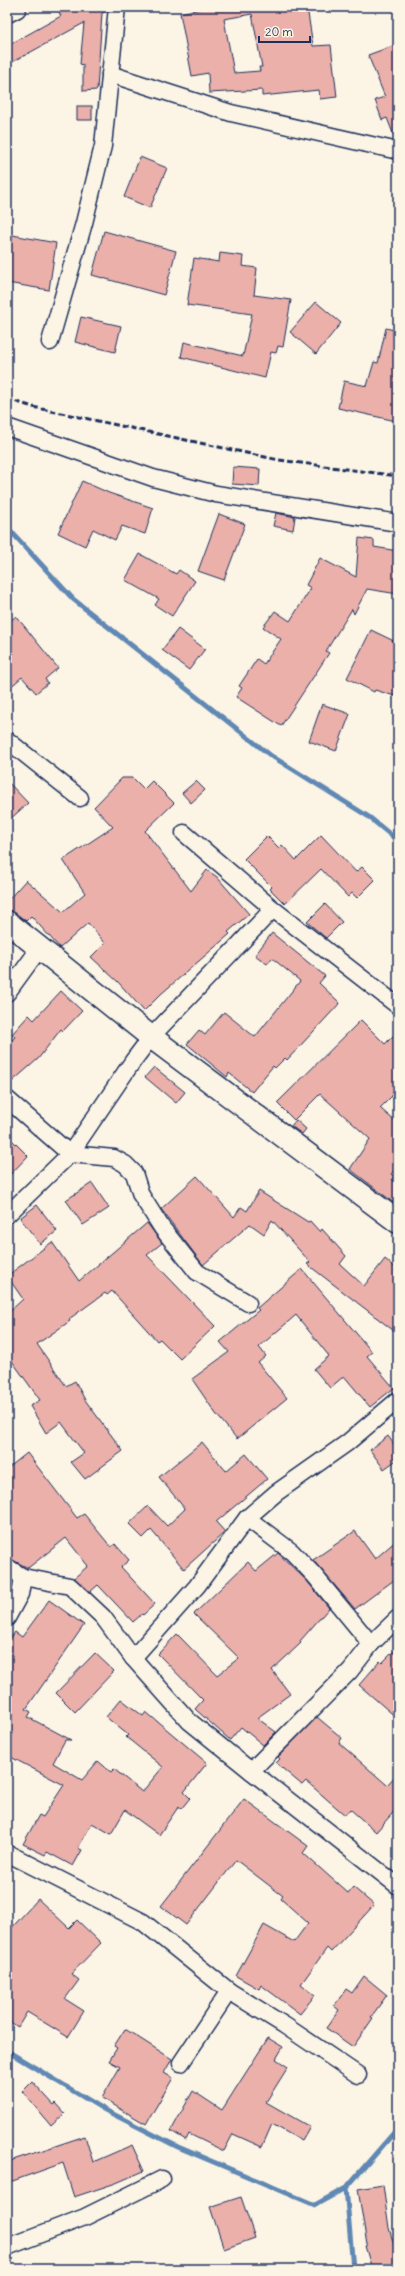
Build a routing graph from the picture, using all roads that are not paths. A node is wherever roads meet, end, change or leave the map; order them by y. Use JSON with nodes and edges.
{"nodes":[{"id":1,"x":15,"y":7,"type":"edge"},
{"id":2,"x":117,"y":7,"type":"edge"},
{"id":3,"x":7,"y":11,"type":"edge"},
{"id":4,"x":110,"y":74,"type":"junction"},
{"id":5,"x":398,"y":151,"type":"edge"},
{"id":6,"x":50,"y":342,"type":"dead end"},
{"id":7,"x":7,"y":427,"type":"edge"},
{"id":8,"x":398,"y":523,"type":"edge"},
{"id":9,"x":7,"y":740,"type":"edge"},
{"id":10,"x":80,"y":798,"type":"dead end"},
{"id":11,"x":184,"y":833,"type":"dead end"},
{"id":12,"x":273,"y":909,"type":"junction"},
{"id":13,"x":7,"y":922,"type":"edge"},
{"id":14,"x":39,"y":949,"type":"junction"},
{"id":15,"x":7,"y":993,"type":"edge"},
{"id":16,"x":398,"y":1006,"type":"edge"},
{"id":17,"x":152,"y":1037,"type":"junction"},
{"id":18,"x":7,"y":1099,"type":"edge"},
{"id":19,"x":70,"y":1154,"type":"junction"},
{"id":20,"x":7,"y":1215,"type":"edge"},
{"id":21,"x":398,"y":1222,"type":"edge"},
{"id":22,"x":248,"y":1303,"type":"dead end"},
{"id":23,"x":398,"y":1400,"type":"edge"},
{"id":24,"x":247,"y":1518,"type":"junction"},
{"id":25,"x":7,"y":1567,"type":"edge"},
{"id":26,"x":23,"y":1577,"type":"junction"},
{"id":27,"x":7,"y":1618,"type":"edge"},
{"id":28,"x":398,"y":1618,"type":"edge"},
{"id":29,"x":371,"y":1644,"type":"junction"},
{"id":30,"x":133,"y":1658,"type":"junction"},
{"id":31,"x":251,"y":1772,"type":"junction"},
{"id":32,"x":7,"y":1853,"type":"edge"},
{"id":33,"x":398,"y":1886,"type":"edge"},
{"id":34,"x":229,"y":1991,"type":"junction"},
{"id":35,"x":181,"y":2063,"type":"dead end"},
{"id":36,"x":358,"y":2075,"type":"dead end"},
{"id":37,"x":162,"y":2179,"type":"dead end"},
{"id":38,"x":7,"y":2247,"type":"edge"}],
"edges":[{"from":1,"to":3,"type":"street"},
{"from":2,"to":4,"type":"street"},
{"from":4,"to":5,"type":"street"},
{"from":4,"to":6,"type":"street"},
{"from":7,"to":8,"type":"street"},
{"from":9,"to":10,"type":"street"},
{"from":11,"to":12,"type":"street"},
{"from":12,"to":16,"type":"street"},
{"from":12,"to":17,"type":"street"},
{"from":13,"to":14,"type":"street"},
{"from":14,"to":15,"type":"street"},
{"from":14,"to":17,"type":"street"},
{"from":17,"to":19,"type":"street"},
{"from":17,"to":21,"type":"street"},
{"from":18,"to":19,"type":"street"},
{"from":19,"to":20,"type":"street"},
{"from":19,"to":22,"type":"street"},
{"from":23,"to":24,"type":"street"},
{"from":24,"to":29,"type":"street"},
{"from":24,"to":30,"type":"street"},
{"from":25,"to":26,"type":"street"},
{"from":26,"to":27,"type":"street"},
{"from":26,"to":30,"type":"street"},
{"from":28,"to":29,"type":"street"},
{"from":29,"to":31,"type":"street"},
{"from":30,"to":31,"type":"street"},
{"from":31,"to":33,"type":"street"},
{"from":32,"to":34,"type":"street"},
{"from":34,"to":35,"type":"street"},
{"from":34,"to":36,"type":"street"},
{"from":37,"to":38,"type":"street"}]}
